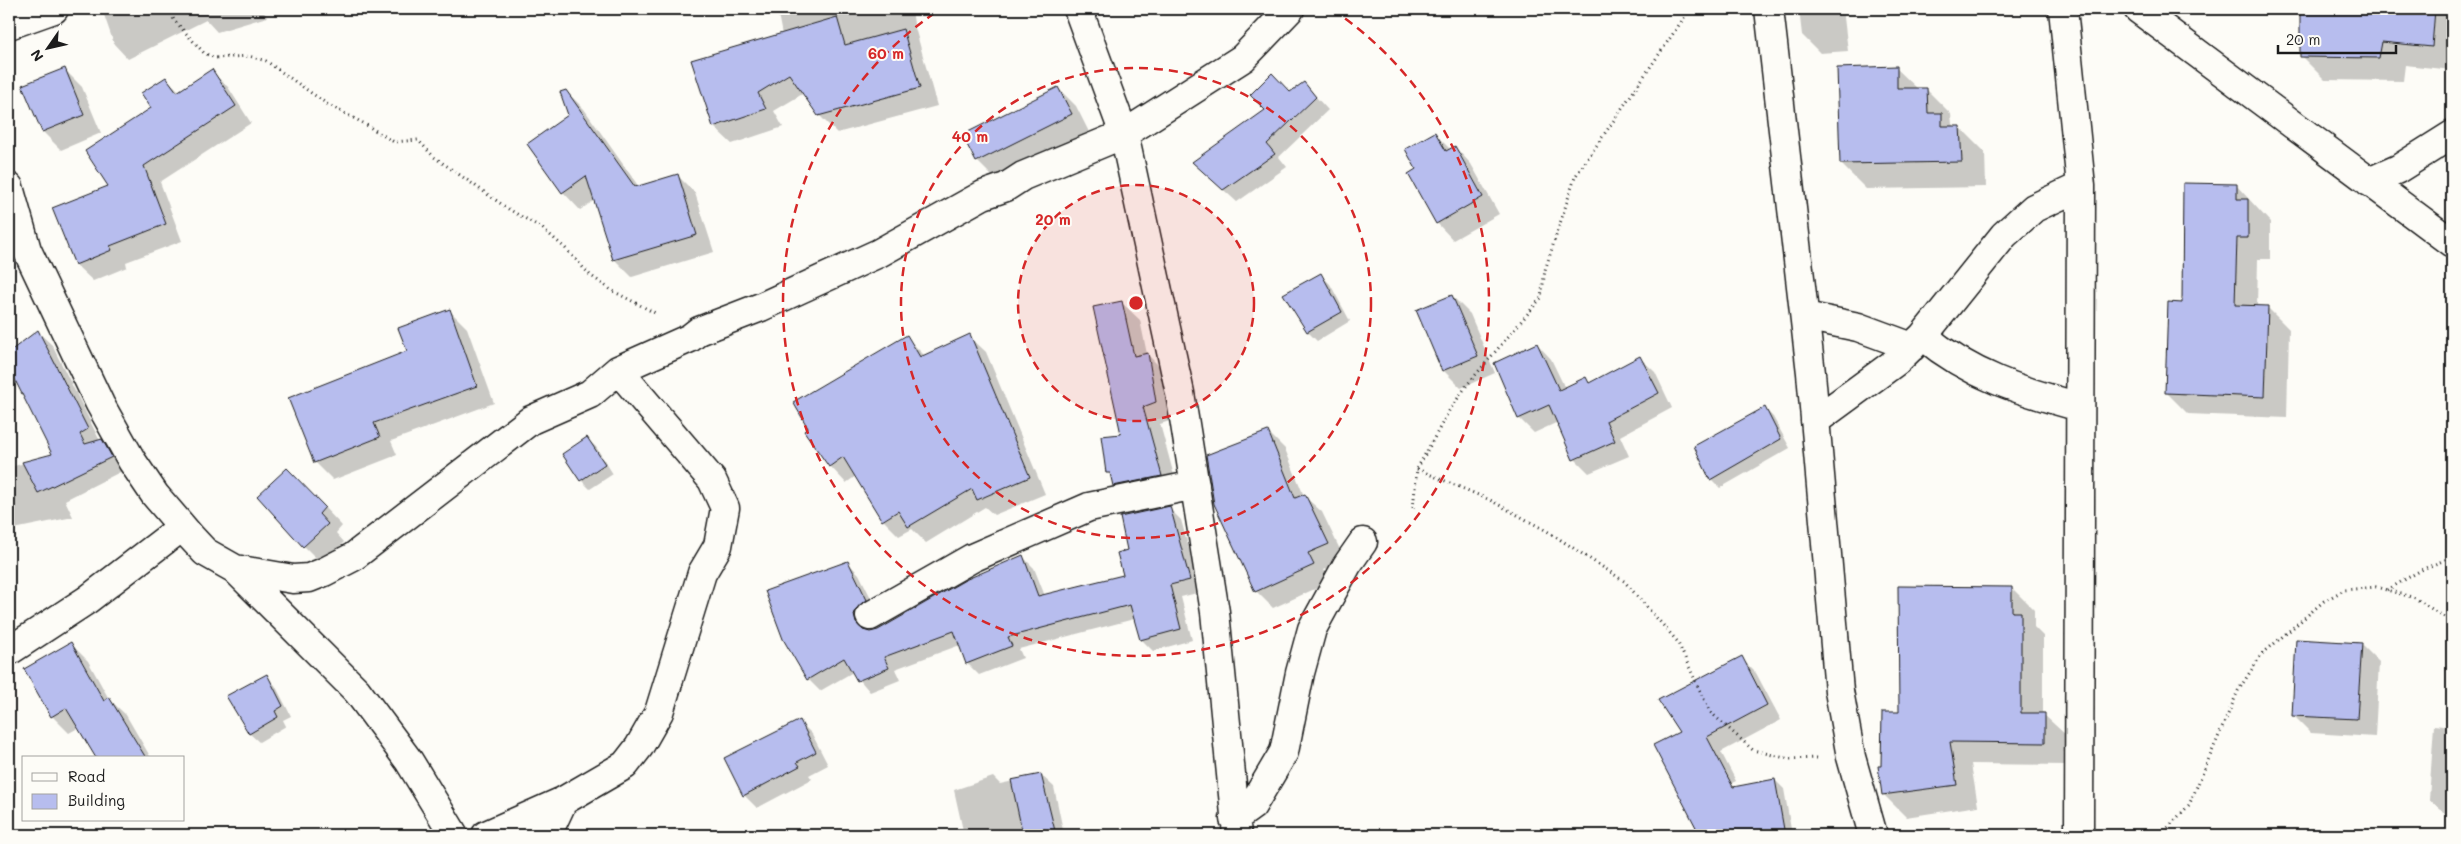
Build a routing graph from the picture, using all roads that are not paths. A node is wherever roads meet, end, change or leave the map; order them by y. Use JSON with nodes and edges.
{"nodes":[{"id":1,"x":54,"y":9,"type":"edge"},
{"id":2,"x":1078,"y":9,"type":"edge"},
{"id":3,"x":1290,"y":9,"type":"edge"},
{"id":4,"x":1769,"y":9,"type":"edge"},
{"id":5,"x":2064,"y":9,"type":"edge"},
{"id":6,"x":2138,"y":9,"type":"edge"},
{"id":7,"x":9,"y":25,"type":"edge"},
{"id":8,"x":1124,"y":134,"type":"junction"},
{"id":9,"x":2452,"y":135,"type":"edge"},
{"id":10,"x":2369,"y":182,"type":"junction"},
{"id":11,"x":2081,"y":186,"type":"junction"},
{"id":12,"x":9,"y":187,"type":"edge"},
{"id":13,"x":2452,"y":243,"type":"edge"},
{"id":14,"x":1805,"y":316,"type":"junction"},
{"id":15,"x":1917,"y":342,"type":"junction"},
{"id":16,"x":618,"y":370,"type":"junction"},
{"id":17,"x":2080,"y":407,"type":"junction"},
{"id":18,"x":1815,"y":421,"type":"junction"},
{"id":19,"x":1195,"y":485,"type":"junction"},
{"id":20,"x":182,"y":527,"type":"junction"},
{"id":21,"x":1363,"y":542,"type":"dead end"},
{"id":22,"x":235,"y":568,"type":"junction"},
{"id":23,"x":870,"y":616,"type":"dead end"},
{"id":24,"x":9,"y":651,"type":"edge"},
{"id":25,"x":563,"y":801,"type":"junction"},
{"id":26,"x":1236,"y":830,"type":"edge"},
{"id":27,"x":454,"y":835,"type":"edge"},
{"id":28,"x":486,"y":835,"type":"edge"},
{"id":29,"x":547,"y":835,"type":"edge"},
{"id":30,"x":1874,"y":835,"type":"edge"},
{"id":31,"x":2079,"y":835,"type":"edge"}],
"edges":[{"from":1,"to":7,"type":"street"},
{"from":2,"to":8,"type":"street"},
{"from":3,"to":8,"type":"street"},
{"from":4,"to":14,"type":"street"},
{"from":5,"to":11,"type":"street"},
{"from":6,"to":10,"type":"street"},
{"from":8,"to":16,"type":"street"},
{"from":8,"to":19,"type":"street"},
{"from":9,"to":10,"type":"street"},
{"from":10,"to":13,"type":"street"},
{"from":11,"to":15,"type":"street"},
{"from":11,"to":17,"type":"street"},
{"from":12,"to":20,"type":"street"},
{"from":14,"to":15,"type":"street"},
{"from":14,"to":18,"type":"street"},
{"from":15,"to":17,"type":"street"},
{"from":15,"to":18,"type":"street"},
{"from":16,"to":22,"type":"street"},
{"from":16,"to":25,"type":"street"},
{"from":17,"to":31,"type":"street"},
{"from":18,"to":30,"type":"street"},
{"from":19,"to":23,"type":"street"},
{"from":19,"to":26,"type":"street"},
{"from":20,"to":22,"type":"street"},
{"from":20,"to":24,"type":"street"},
{"from":21,"to":26,"type":"street"},
{"from":22,"to":27,"type":"street"},
{"from":25,"to":28,"type":"street"},
{"from":25,"to":29,"type":"street"}]}
